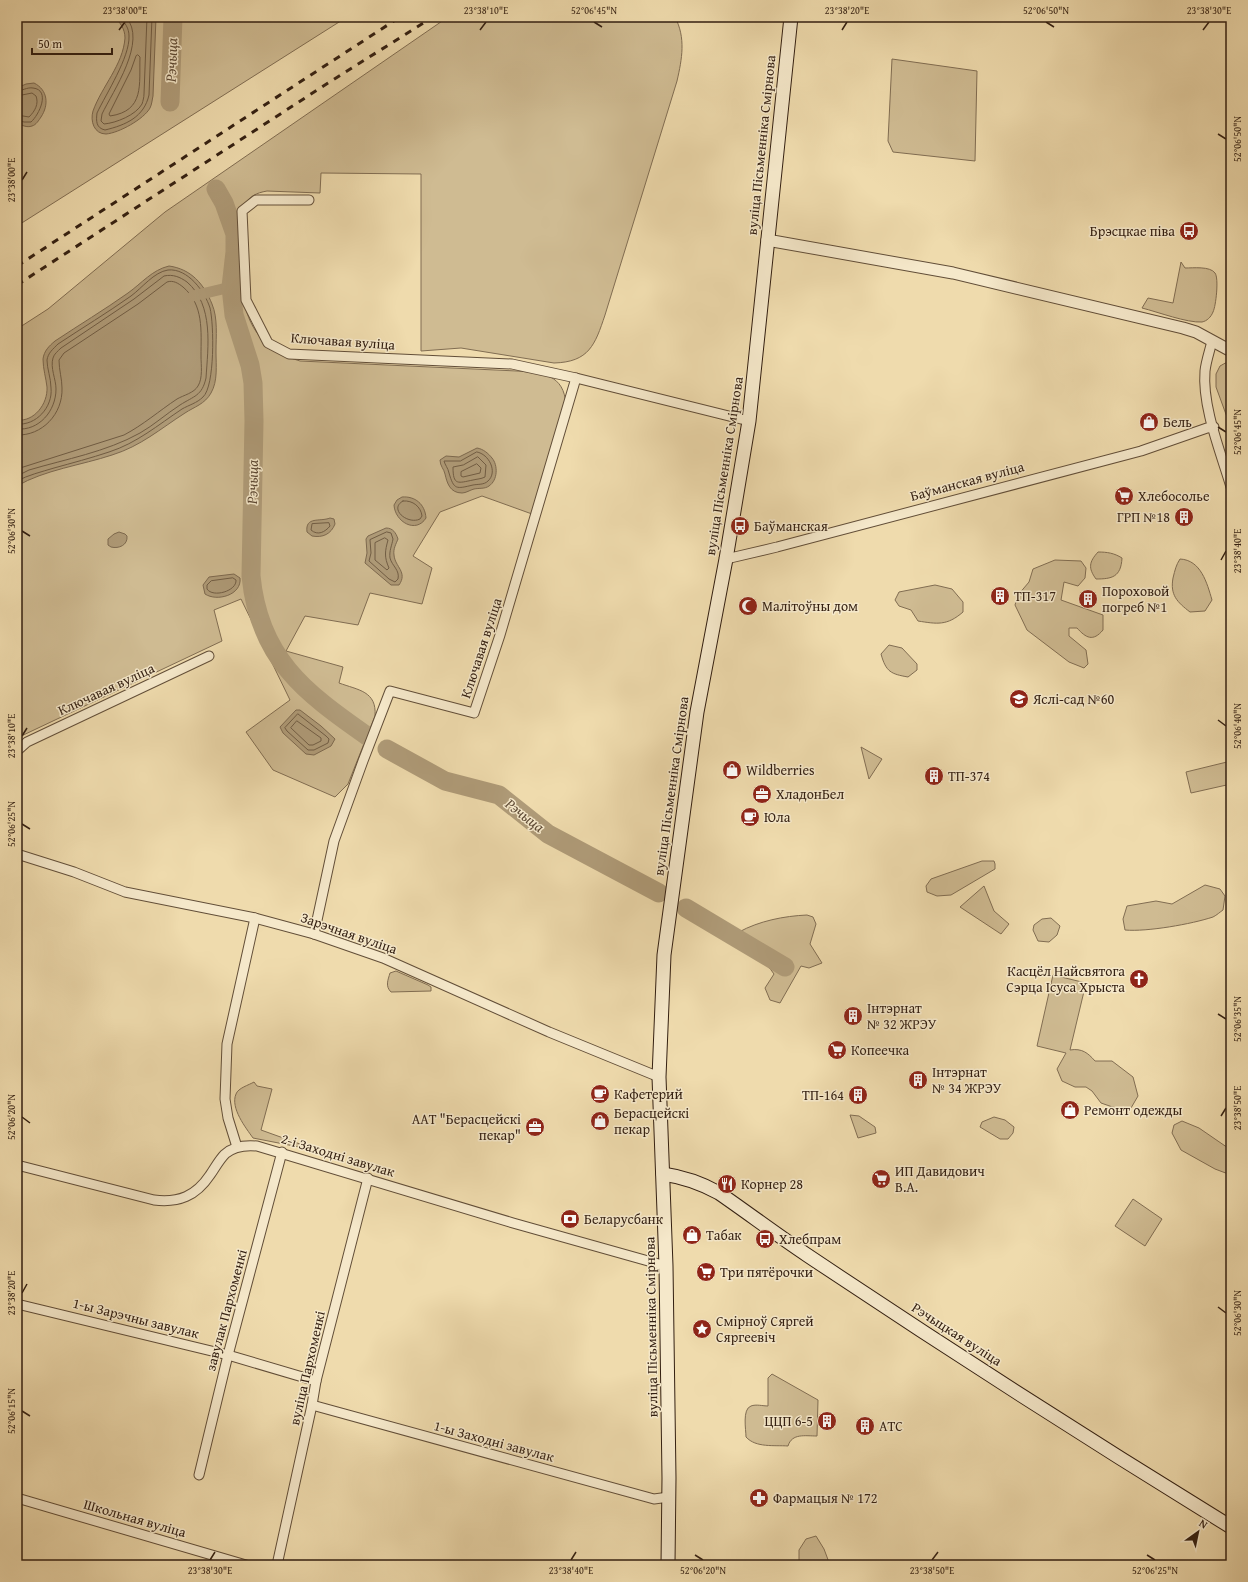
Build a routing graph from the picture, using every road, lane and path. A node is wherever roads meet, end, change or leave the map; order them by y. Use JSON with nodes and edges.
{"nodes":[{"id":1,"x":791,"y":17,"type":"edge"},
{"id":2,"x":309,"y":200,"type":"dead end"},
{"id":3,"x":767,"y":240,"type":"junction"},
{"id":4,"x":1212,"y":341,"type":"junction"},
{"id":5,"x":1231,"y":351,"type":"edge"},
{"id":6,"x":576,"y":378,"type":"junction"},
{"id":7,"x":749,"y":421,"type":"junction"},
{"id":8,"x":1214,"y":428,"type":"junction"},
{"id":9,"x":1231,"y":487,"type":"edge"},
{"id":10,"x":726,"y":559,"type":"junction"},
{"id":11,"x":209,"y":656,"type":"dead end"},
{"id":12,"x":17,"y":750,"type":"edge"},
{"id":13,"x":17,"y":854,"type":"edge"},
{"id":14,"x":255,"y":918,"type":"junction"},
{"id":15,"x":314,"y":934,"type":"junction"},
{"id":16,"x":659,"y":1077,"type":"junction"},
{"id":17,"x":237,"y":1147,"type":"junction"},
{"id":18,"x":282,"y":1152,"type":"junction"},
{"id":19,"x":17,"y":1165,"type":"edge"},
{"id":20,"x":663,"y":1174,"type":"junction"},
{"id":21,"x":368,"y":1178,"type":"junction"},
{"id":22,"x":666,"y":1266,"type":"junction"},
{"id":23,"x":17,"y":1304,"type":"edge"},
{"id":24,"x":228,"y":1355,"type":"junction"},
{"id":25,"x":316,"y":1381,"type":"junction"},
{"id":26,"x":312,"y":1405,"type":"junction"},
{"id":27,"x":199,"y":1475,"type":"dead end"},
{"id":28,"x":668,"y":1497,"type":"junction"},
{"id":29,"x":17,"y":1498,"type":"edge"},
{"id":30,"x":1231,"y":1527,"type":"edge"},
{"id":31,"x":246,"y":1565,"type":"edge"},
{"id":32,"x":277,"y":1565,"type":"edge"},
{"id":33,"x":668,"y":1565,"type":"edge"}],
"edges":[{"from":1,"to":3,"type":"main road","name":"вуліца Пісьменніка Смірнова"},
{"from":2,"to":6,"type":"street","name":"Ключавая вуліца"},
{"from":3,"to":4,"type":"street"},
{"from":3,"to":7,"type":"main road","name":"вуліца Пісьменніка Смірнова"},
{"from":4,"to":5,"type":"street"},
{"from":4,"to":8,"type":"street"},
{"from":6,"to":7,"type":"street","name":"Ключавая вуліца"},
{"from":6,"to":15,"type":"street","name":"Ключавая вуліца"},
{"from":7,"to":10,"type":"main road","name":"вуліца Пісьменніка Смірнова"},
{"from":8,"to":9,"type":"street"},
{"from":8,"to":10,"type":"street","name":"Баўманская вуліца"},
{"from":10,"to":16,"type":"main road","name":"вуліца Пісьменніка Смірнова"},
{"from":11,"to":12,"type":"street","name":"Ключавая вуліца"},
{"from":13,"to":14,"type":"street","name":"Зарэчная вуліца"},
{"from":14,"to":15,"type":"street","name":"Зарэчная вуліца"},
{"from":14,"to":17,"type":"street"},
{"from":15,"to":16,"type":"street","name":"Зарэчная вуліца"},
{"from":16,"to":20,"type":"main road","name":"вуліца Пісьменніка Смірнова"},
{"from":17,"to":18,"type":"street","name":"2-і Заходні завулак"},
{"from":17,"to":19,"type":"street"},
{"from":18,"to":21,"type":"street","name":"2-і Заходні завулак"},
{"from":18,"to":24,"type":"street","name":"завулак Пархоменкі"},
{"from":20,"to":22,"type":"main road","name":"вуліца Пісьменніка Смірнова"},
{"from":20,"to":30,"type":"main road","name":"Рэчыцкая вуліца"},
{"from":21,"to":22,"type":"street","name":"2-і Заходні завулак"},
{"from":21,"to":25,"type":"street","name":"вуліца Пархоменкі"},
{"from":22,"to":28,"type":"main road","name":"вуліца Пісьменніка Смірнова"},
{"from":23,"to":24,"type":"street","name":"1-ы Зарэчны завулак"},
{"from":24,"to":25,"type":"street","name":"1-ы Зарэчны завулак"},
{"from":24,"to":27,"type":"street","name":"завулак Пархоменкі"},
{"from":25,"to":26,"type":"street","name":"вуліца Пархоменкі"},
{"from":26,"to":28,"type":"street","name":"1-ы Заходні завулак"},
{"from":26,"to":32,"type":"street","name":"вуліца Пархоменкі"},
{"from":28,"to":33,"type":"main road","name":"вуліца Пісьменніка Смірнова"},
{"from":29,"to":31,"type":"street","name":"Школьная вуліца"}]}
